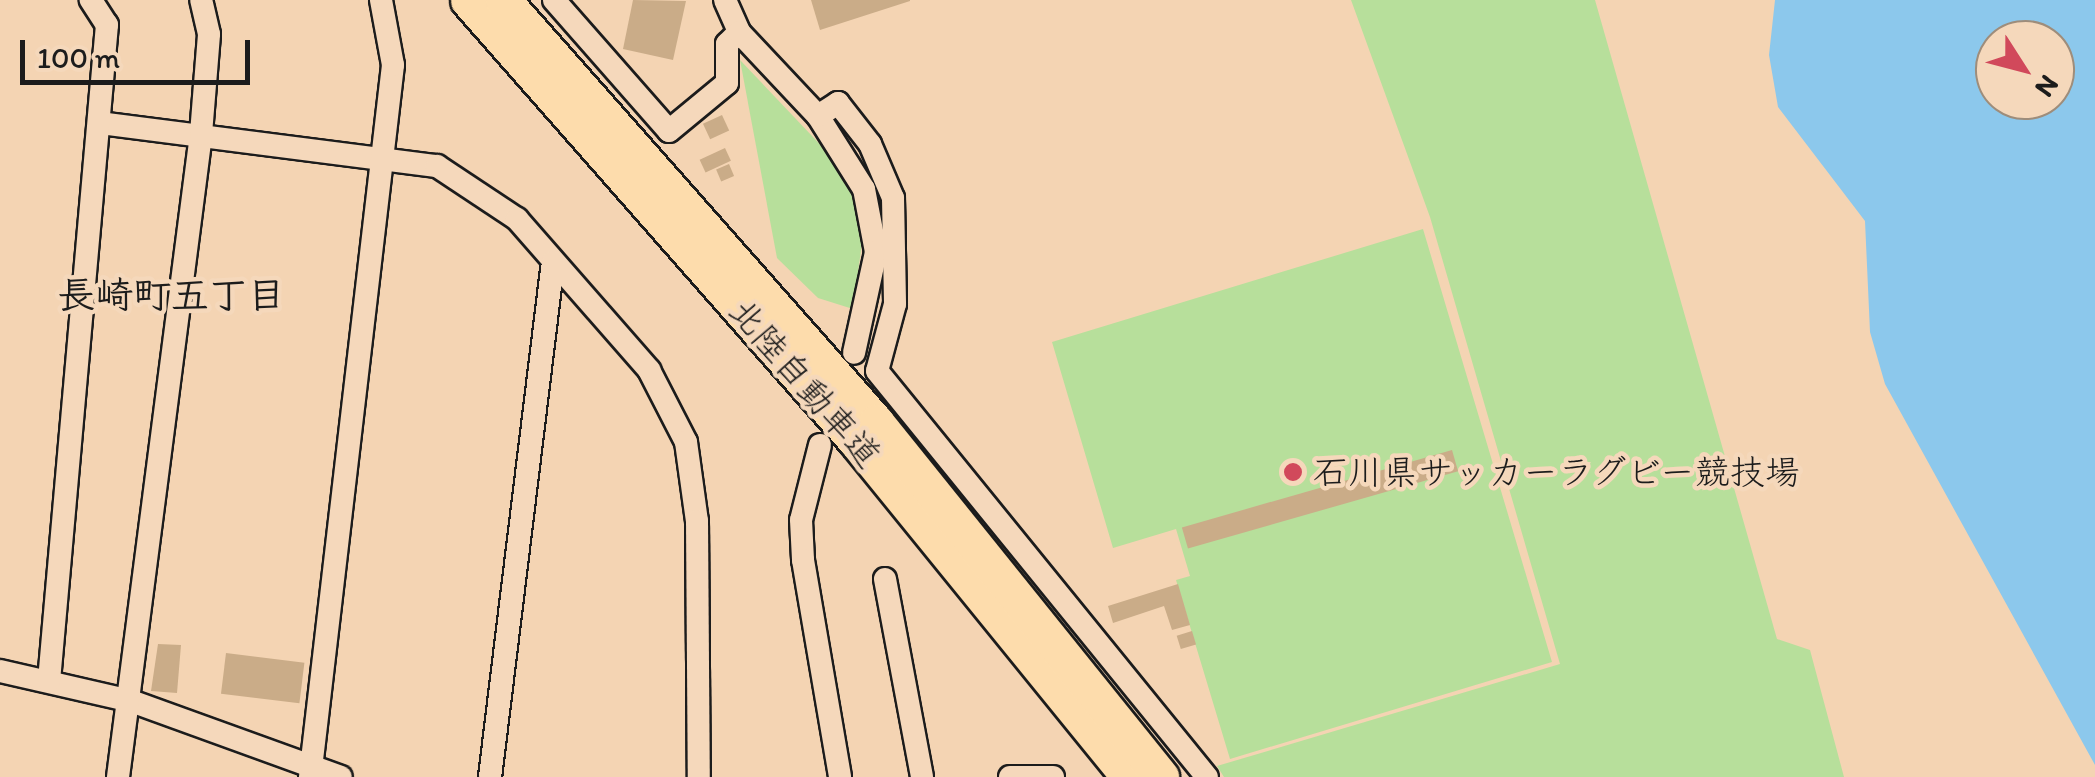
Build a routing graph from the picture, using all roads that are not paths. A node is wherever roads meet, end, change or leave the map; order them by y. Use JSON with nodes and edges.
{"nodes":[{"id":1,"x":91,"y":0,"type":"edge"},
{"id":2,"x":202,"y":0,"type":"edge"},
{"id":3,"x":381,"y":0,"type":"edge"},
{"id":4,"x":468,"y":0,"type":"edge"},
{"id":5,"x":503,"y":0,"type":"edge"},
{"id":6,"x":554,"y":0,"type":"edge"},
{"id":7,"x":725,"y":0,"type":"edge"},
{"id":8,"x":739,"y":32,"type":"junction"},
{"id":9,"x":818,"y":116,"type":"junction"},
{"id":10,"x":100,"y":123,"type":"junction"},
{"id":11,"x":201,"y":134,"type":"junction"},
{"id":12,"x":382,"y":157,"type":"junction"},
{"id":13,"x":554,"y":262,"type":"junction"},
{"id":14,"x":854,"y":353,"type":"dead end"},
{"id":15,"x":820,"y":446,"type":"dead end"},
{"id":16,"x":885,"y":579,"type":"dead end"},
{"id":17,"x":0,"y":671,"type":"edge"},
{"id":18,"x":49,"y":680,"type":"junction"},
{"id":19,"x":131,"y":700,"type":"junction"},
{"id":20,"x":311,"y":770,"type":"edge"},
{"id":21,"x":118,"y":777,"type":"edge"},
{"id":22,"x":341,"y":777,"type":"edge"},
{"id":23,"x":490,"y":777,"type":"edge"},
{"id":24,"x":698,"y":777,"type":"edge"},
{"id":25,"x":840,"y":777,"type":"edge"},
{"id":26,"x":922,"y":777,"type":"edge"},
{"id":27,"x":1010,"y":777,"type":"edge"},
{"id":28,"x":1053,"y":777,"type":"edge"},
{"id":29,"x":1129,"y":777,"type":"edge"},
{"id":30,"x":1161,"y":777,"type":"edge"},
{"id":31,"x":1207,"y":777,"type":"edge"}],
"edges":[{"from":1,"to":10,"type":"street"},
{"from":2,"to":11,"type":"street"},
{"from":3,"to":12,"type":"street"},
{"from":4,"to":29,"type":"highway","name":"北陸自動車道"},
{"from":5,"to":30,"type":"highway","name":"北陸自動車道"},
{"from":6,"to":8,"type":"street"},
{"from":7,"to":8,"type":"street"},
{"from":8,"to":9,"type":"street"},
{"from":9,"to":14,"type":"street"},
{"from":9,"to":31,"type":"street"},
{"from":10,"to":11,"type":"street"},
{"from":10,"to":18,"type":"street"},
{"from":11,"to":12,"type":"street"},
{"from":11,"to":19,"type":"street"},
{"from":12,"to":13,"type":"street"},
{"from":12,"to":20,"type":"street"},
{"from":13,"to":23,"type":"street"},
{"from":13,"to":24,"type":"street"},
{"from":15,"to":25,"type":"street"},
{"from":16,"to":26,"type":"street"},
{"from":17,"to":18,"type":"street"},
{"from":18,"to":19,"type":"street"},
{"from":19,"to":20,"type":"street"},
{"from":19,"to":21,"type":"street"},
{"from":20,"to":22,"type":"street"},
{"from":27,"to":28,"type":"street"}]}
